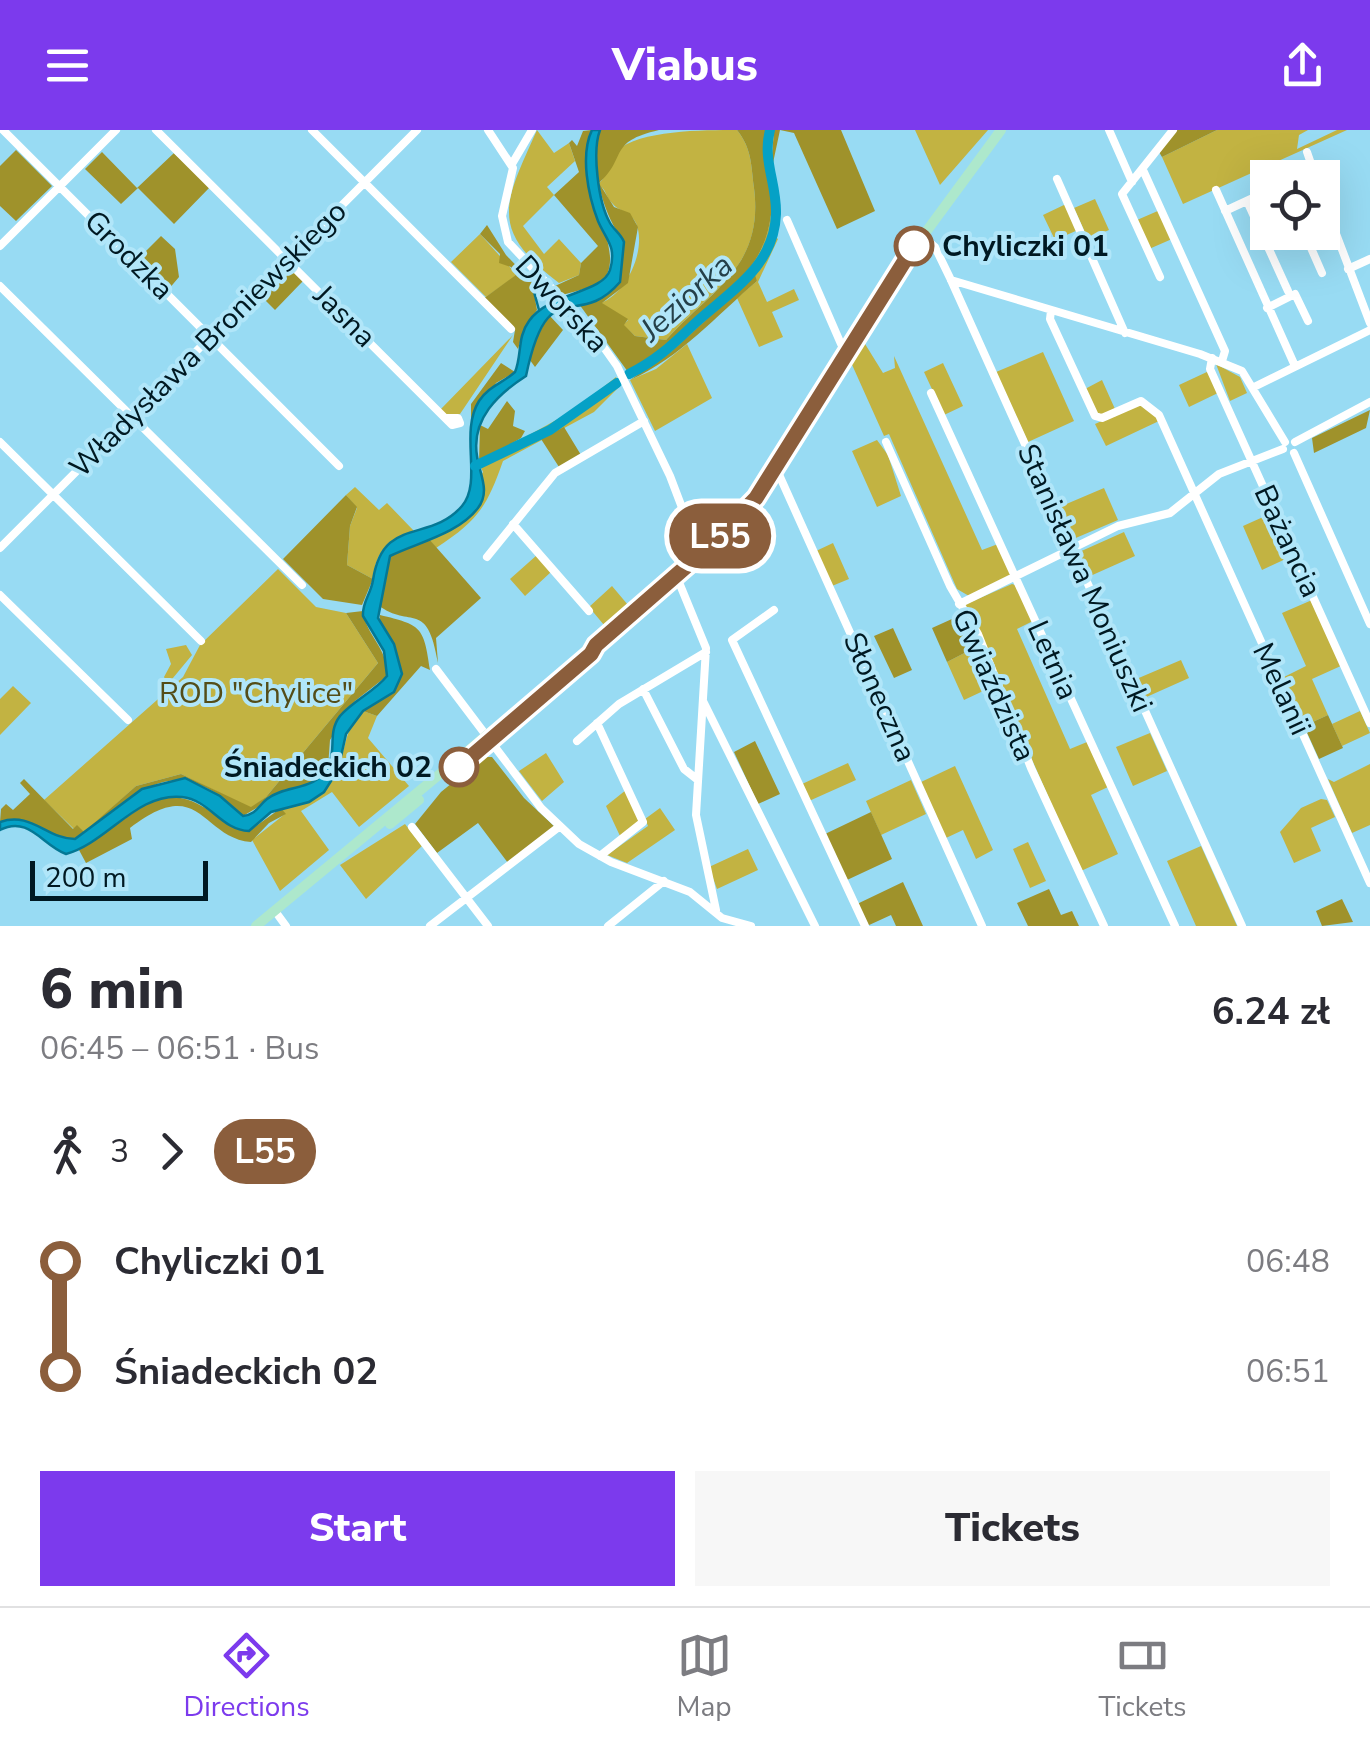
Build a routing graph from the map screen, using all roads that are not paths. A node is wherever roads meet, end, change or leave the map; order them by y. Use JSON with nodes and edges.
{"nodes":[{"id":1,"x":4,"y":130,"type":"edge"},
{"id":2,"x":116,"y":130,"type":"edge"},
{"id":3,"x":156,"y":130,"type":"edge"},
{"id":4,"x":312,"y":130,"type":"edge"},
{"id":5,"x":417,"y":130,"type":"edge"},
{"id":6,"x":488,"y":130,"type":"edge"},
{"id":7,"x":532,"y":130,"type":"edge"},
{"id":8,"x":1002,"y":130,"type":"edge"},
{"id":9,"x":1109,"y":130,"type":"edge"},
{"id":10,"x":1173,"y":130,"type":"edge"},
{"id":11,"x":1306,"y":152,"type":"dead end"},
{"id":12,"x":1308,"y":160,"type":"edge"},
{"id":13,"x":512,"y":164,"type":"junction"},
{"id":14,"x":1142,"y":170,"type":"junction"},
{"id":15,"x":1057,"y":179,"type":"dead end"},
{"id":16,"x":364,"y":182,"type":"junction"},
{"id":17,"x":1132,"y":182,"type":"junction"},
{"id":18,"x":60,"y":186,"type":"junction"},
{"id":19,"x":1216,"y":190,"type":"dead end"},
{"id":20,"x":1250,"y":200,"type":"edge"},
{"id":21,"x":1247,"y":201,"type":"junction"},
{"id":22,"x":1225,"y":211,"type":"junction"},
{"id":23,"x":787,"y":220,"type":"dead end"},
{"id":24,"x":921,"y":235,"type":"junction"},
{"id":25,"x":0,"y":246,"type":"edge"},
{"id":26,"x":1340,"y":247,"type":"edge"},
{"id":27,"x":1312,"y":250,"type":"edge"},
{"id":28,"x":1370,"y":258,"type":"edge"},
{"id":29,"x":288,"y":260,"type":"junction"},
{"id":30,"x":1348,"y":269,"type":"junction"},
{"id":31,"x":1322,"y":273,"type":"dead end"},
{"id":32,"x":1160,"y":277,"type":"dead end"},
{"id":33,"x":951,"y":280,"type":"junction"},
{"id":34,"x":0,"y":286,"type":"edge"},
{"id":35,"x":1288,"y":290,"type":"dead end"},
{"id":36,"x":1267,"y":308,"type":"junction"},
{"id":37,"x":1051,"y":311,"type":"junction"},
{"id":38,"x":1308,"y":321,"type":"dead end"},
{"id":39,"x":1370,"y":326,"type":"edge"},
{"id":40,"x":511,"y":329,"type":"dead end"},
{"id":41,"x":1125,"y":333,"type":"junction"},
{"id":42,"x":210,"y":336,"type":"junction"},
{"id":43,"x":848,"y":350,"type":"junction"},
{"id":44,"x":1212,"y":358,"type":"junction"},
{"id":45,"x":1222,"y":362,"type":"junction"},
{"id":46,"x":1295,"y":366,"type":"junction"},
{"id":47,"x":1254,"y":387,"type":"junction"},
{"id":48,"x":932,"y":393,"type":"dead end"},
{"id":49,"x":1370,"y":402,"type":"edge"},
{"id":50,"x":132,"y":416,"type":"junction"},
{"id":51,"x":446,"y":418,"type":"dead end"},
{"id":52,"x":644,"y":420,"type":"junction"},
{"id":53,"x":0,"y":442,"type":"edge"},
{"id":54,"x":886,"y":442,"type":"dead end"},
{"id":55,"x":1287,"y":445,"type":"junction"},
{"id":56,"x":1251,"y":462,"type":"junction"},
{"id":57,"x":339,"y":466,"type":"dead end"},
{"id":58,"x":776,"y":468,"type":"junction"},
{"id":59,"x":53,"y":495,"type":"junction"},
{"id":60,"x":1195,"y":496,"type":"junction"},
{"id":61,"x":513,"y":524,"type":"junction"},
{"id":62,"x":0,"y":548,"type":"edge"},
{"id":63,"x":1072,"y":549,"type":"junction"},
{"id":64,"x":704,"y":551,"type":"junction"},
{"id":65,"x":487,"y":557,"type":"dead end"},
{"id":66,"x":676,"y":576,"type":"junction"},
{"id":67,"x":1016,"y":577,"type":"junction"},
{"id":68,"x":302,"y":584,"type":"dead end"},
{"id":69,"x":0,"y":594,"type":"edge"},
{"id":70,"x":958,"y":604,"type":"junction"},
{"id":71,"x":774,"y":610,"type":"dead end"},
{"id":72,"x":589,"y":611,"type":"dead end"},
{"id":73,"x":1370,"y":624,"type":"edge"},
{"id":74,"x":201,"y":642,"type":"dead end"},
{"id":75,"x":706,"y":652,"type":"junction"},
{"id":76,"x":436,"y":670,"type":"dead end"},
{"id":77,"x":642,"y":689,"type":"junction"},
{"id":78,"x":704,"y":700,"type":"junction"},
{"id":79,"x":128,"y":720,"type":"dead end"},
{"id":80,"x":597,"y":723,"type":"junction"},
{"id":81,"x":1370,"y":723,"type":"edge"},
{"id":82,"x":487,"y":739,"type":"junction"},
{"id":83,"x":577,"y":741,"type":"dead end"},
{"id":84,"x":698,"y":780,"type":"junction"},
{"id":85,"x":412,"y":826,"type":"dead end"},
{"id":86,"x":560,"y":826,"type":"junction"},
{"id":87,"x":600,"y":856,"type":"junction"},
{"id":88,"x":664,"y":881,"type":"junction"},
{"id":89,"x":1370,"y":882,"type":"edge"},
{"id":90,"x":467,"y":898,"type":"junction"},
{"id":91,"x":275,"y":911,"type":"junction"},
{"id":92,"x":721,"y":918,"type":"edge"},
{"id":93,"x":256,"y":926,"type":"edge"},
{"id":94,"x":286,"y":926,"type":"edge"},
{"id":95,"x":430,"y":926,"type":"edge"},
{"id":96,"x":488,"y":926,"type":"edge"},
{"id":97,"x":608,"y":926,"type":"edge"},
{"id":98,"x":751,"y":926,"type":"edge"},
{"id":99,"x":815,"y":926,"type":"edge"},
{"id":100,"x":864,"y":926,"type":"edge"},
{"id":101,"x":982,"y":926,"type":"edge"},
{"id":102,"x":1104,"y":926,"type":"edge"},
{"id":103,"x":1175,"y":926,"type":"edge"},
{"id":104,"x":1242,"y":926,"type":"edge"}],
"edges":[{"from":1,"to":18,"type":"street","name":"Grodzka"},
{"from":2,"to":18,"type":"street"},
{"from":3,"to":29,"type":"street","name":"Jasna"},
{"from":4,"to":16,"type":"street"},
{"from":5,"to":16,"type":"street","name":"Władysława Broniewskiego"},
{"from":6,"to":13,"type":"street"},
{"from":7,"to":13,"type":"street"},
{"from":8,"to":24,"type":"main road"},
{"from":9,"to":17,"type":"street"},
{"from":10,"to":14,"type":"street"},
{"from":11,"to":12,"type":"street"},
{"from":13,"to":52,"type":"street","name":"Dworska"},
{"from":14,"to":17,"type":"street"},
{"from":14,"to":45,"type":"street"},
{"from":15,"to":41,"type":"street"},
{"from":16,"to":29,"type":"street","name":"Władysława Broniewskiego"},
{"from":16,"to":40,"type":"street"},
{"from":17,"to":32,"type":"street"},
{"from":18,"to":25,"type":"street"},
{"from":18,"to":42,"type":"street","name":"Grodzka"},
{"from":19,"to":22,"type":"street"},
{"from":20,"to":21,"type":"street"},
{"from":21,"to":22,"type":"street"},
{"from":21,"to":35,"type":"street"},
{"from":22,"to":36,"type":"street"},
{"from":23,"to":43,"type":"street"},
{"from":24,"to":33,"type":"street","name":"Stanisława Moniuszki"},
{"from":24,"to":43,"type":"main road"},
{"from":26,"to":30,"type":"street"},
{"from":27,"to":31,"type":"street"},
{"from":28,"to":30,"type":"street"},
{"from":29,"to":42,"type":"street","name":"Władysława Broniewskiego"},
{"from":29,"to":51,"type":"street","name":"Jasna"},
{"from":30,"to":39,"type":"street"},
{"from":33,"to":37,"type":"street"},
{"from":33,"to":63,"type":"street","name":"Stanisława Moniuszki"},
{"from":34,"to":50,"type":"street"},
{"from":36,"to":38,"type":"street"},
{"from":36,"to":46,"type":"street"},
{"from":37,"to":41,"type":"street"},
{"from":37,"to":60,"type":"street","name":"Melanii"},
{"from":39,"to":46,"type":"street"},
{"from":41,"to":44,"type":"street"},
{"from":42,"to":50,"type":"street","name":"Władysława Broniewskiego"},
{"from":42,"to":57,"type":"street","name":"Grodzka"},
{"from":43,"to":58,"type":"main road"},
{"from":44,"to":45,"type":"street"},
{"from":44,"to":56,"type":"street","name":"Bażancia"},
{"from":45,"to":47,"type":"street"},
{"from":46,"to":47,"type":"street"},
{"from":47,"to":55,"type":"street"},
{"from":48,"to":67,"type":"street","name":"Letnia"},
{"from":49,"to":55,"type":"street"},
{"from":50,"to":59,"type":"street","name":"Władysława Broniewskiego"},
{"from":50,"to":68,"type":"street"},
{"from":52,"to":61,"type":"street"},
{"from":52,"to":64,"type":"street","name":"Dworska"},
{"from":53,"to":59,"type":"street"},
{"from":54,"to":70,"type":"street","name":"Gwiaździsta"},
{"from":55,"to":56,"type":"street"},
{"from":55,"to":73,"type":"street"},
{"from":56,"to":60,"type":"street"},
{"from":56,"to":81,"type":"street","name":"Bażancia"},
{"from":58,"to":64,"type":"main road"},
{"from":58,"to":101,"type":"street","name":"Słoneczna"},
{"from":59,"to":62,"type":"street","name":"Władysława Broniewskiego"},
{"from":59,"to":74,"type":"street"},
{"from":60,"to":63,"type":"street"},
{"from":60,"to":89,"type":"street","name":"Melanii"},
{"from":61,"to":65,"type":"street"},
{"from":61,"to":72,"type":"street"},
{"from":63,"to":67,"type":"street"},
{"from":63,"to":104,"type":"street","name":"Stanisława Moniuszki"},
{"from":64,"to":66,"type":"main road"},
{"from":66,"to":75,"type":"street"},
{"from":66,"to":82,"type":"main road"},
{"from":67,"to":70,"type":"street"},
{"from":67,"to":103,"type":"street","name":"Letnia"},
{"from":69,"to":79,"type":"street"},
{"from":70,"to":102,"type":"street","name":"Gwiaździsta"},
{"from":71,"to":100,"type":"street"},
{"from":75,"to":77,"type":"street"},
{"from":75,"to":78,"type":"street"},
{"from":76,"to":82,"type":"street"},
{"from":77,"to":80,"type":"street"},
{"from":77,"to":84,"type":"street"},
{"from":78,"to":84,"type":"street"},
{"from":78,"to":99,"type":"street"},
{"from":80,"to":83,"type":"street"},
{"from":80,"to":87,"type":"street"},
{"from":82,"to":86,"type":"street"},
{"from":82,"to":91,"type":"main road"},
{"from":84,"to":92,"type":"street"},
{"from":85,"to":90,"type":"street"},
{"from":86,"to":87,"type":"street"},
{"from":86,"to":90,"type":"street"},
{"from":87,"to":88,"type":"street"},
{"from":88,"to":92,"type":"street"},
{"from":88,"to":97,"type":"street"},
{"from":90,"to":95,"type":"street"},
{"from":90,"to":96,"type":"street"},
{"from":91,"to":93,"type":"main road"},
{"from":91,"to":94,"type":"street"},
{"from":92,"to":98,"type":"street"}]}
